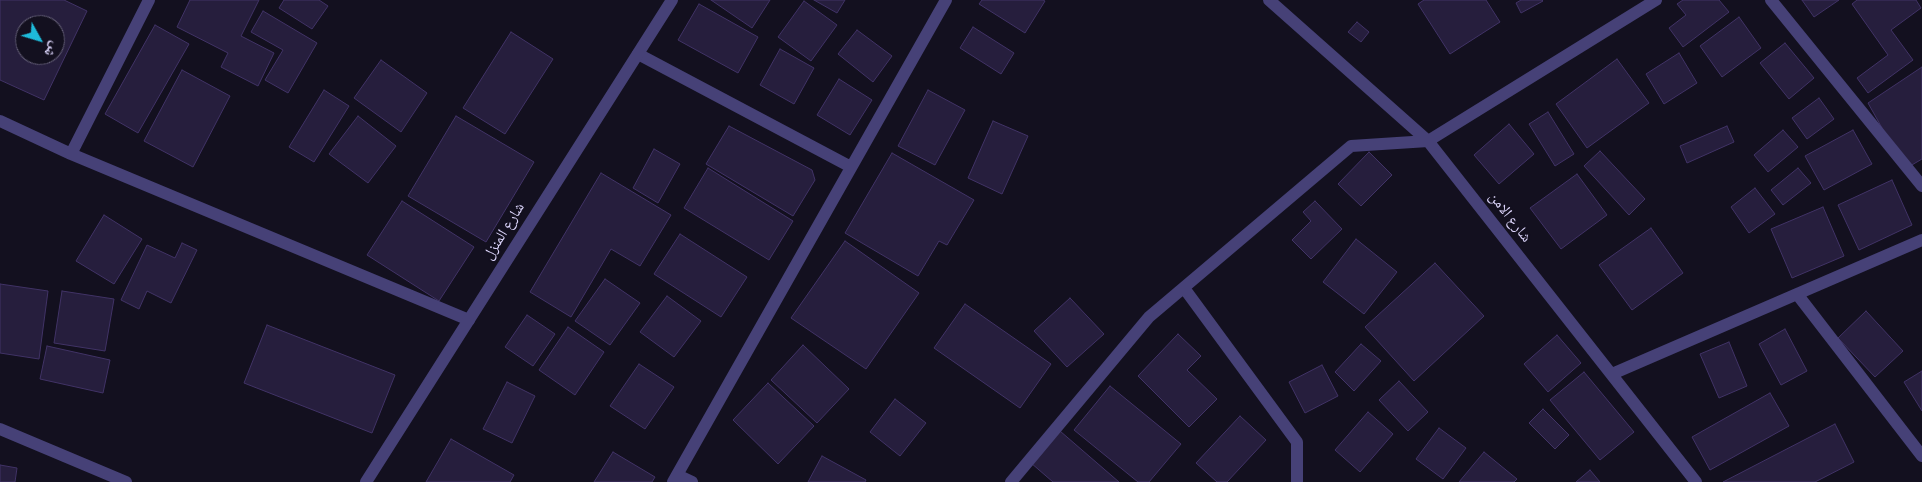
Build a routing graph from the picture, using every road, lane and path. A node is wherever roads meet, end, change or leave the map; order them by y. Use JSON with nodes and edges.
{"nodes":[{"id":1,"x":149,"y":0,"type":"edge"},
{"id":2,"x":672,"y":0,"type":"edge"},
{"id":3,"x":946,"y":0,"type":"edge"},
{"id":4,"x":1270,"y":0,"type":"edge"},
{"id":5,"x":1656,"y":0,"type":"edge"},
{"id":6,"x":1771,"y":0,"type":"edge"},
{"id":7,"x":638,"y":54,"type":"junction"},
{"id":8,"x":0,"y":121,"type":"edge"},
{"id":9,"x":1428,"y":141,"type":"junction"},
{"id":10,"x":71,"y":154,"type":"junction"},
{"id":11,"x":851,"y":167,"type":"junction"},
{"id":12,"x":1922,"y":186,"type":"edge"},
{"id":13,"x":1922,"y":240,"type":"edge"},
{"id":14,"x":1184,"y":288,"type":"junction"},
{"id":15,"x":1797,"y":294,"type":"junction"},
{"id":16,"x":469,"y":320,"type":"junction"},
{"id":17,"x":1612,"y":374,"type":"junction"},
{"id":18,"x":0,"y":429,"type":"edge"},
{"id":19,"x":1922,"y":456,"type":"edge"},
{"id":20,"x":675,"y":479,"type":"edge"},
{"id":21,"x":126,"y":482,"type":"edge"},
{"id":22,"x":366,"y":482,"type":"edge"},
{"id":23,"x":692,"y":482,"type":"edge"},
{"id":24,"x":1011,"y":482,"type":"edge"},
{"id":25,"x":1297,"y":482,"type":"edge"},
{"id":26,"x":1696,"y":482,"type":"edge"}],
"edges":[{"from":1,"to":10,"type":"street"},
{"from":2,"to":7,"type":"street","name":"شارع المنزل"},
{"from":3,"to":11,"type":"street"},
{"from":4,"to":9,"type":"street","name":"شارع الامن"},
{"from":5,"to":9,"type":"street"},
{"from":6,"to":12,"type":"street"},
{"from":7,"to":11,"type":"street"},
{"from":7,"to":16,"type":"street","name":"شارع المنزل"},
{"from":8,"to":10,"type":"street"},
{"from":9,"to":14,"type":"street"},
{"from":9,"to":17,"type":"street","name":"شارع الامن"},
{"from":10,"to":16,"type":"street"},
{"from":11,"to":20,"type":"street"},
{"from":13,"to":15,"type":"street"},
{"from":14,"to":24,"type":"street"},
{"from":14,"to":25,"type":"street"},
{"from":15,"to":17,"type":"street"},
{"from":15,"to":19,"type":"street"},
{"from":16,"to":22,"type":"street","name":"شارع المنزل"},
{"from":17,"to":26,"type":"street","name":"شارع الامن"},
{"from":18,"to":21,"type":"street"},
{"from":20,"to":23,"type":"street"}]}
